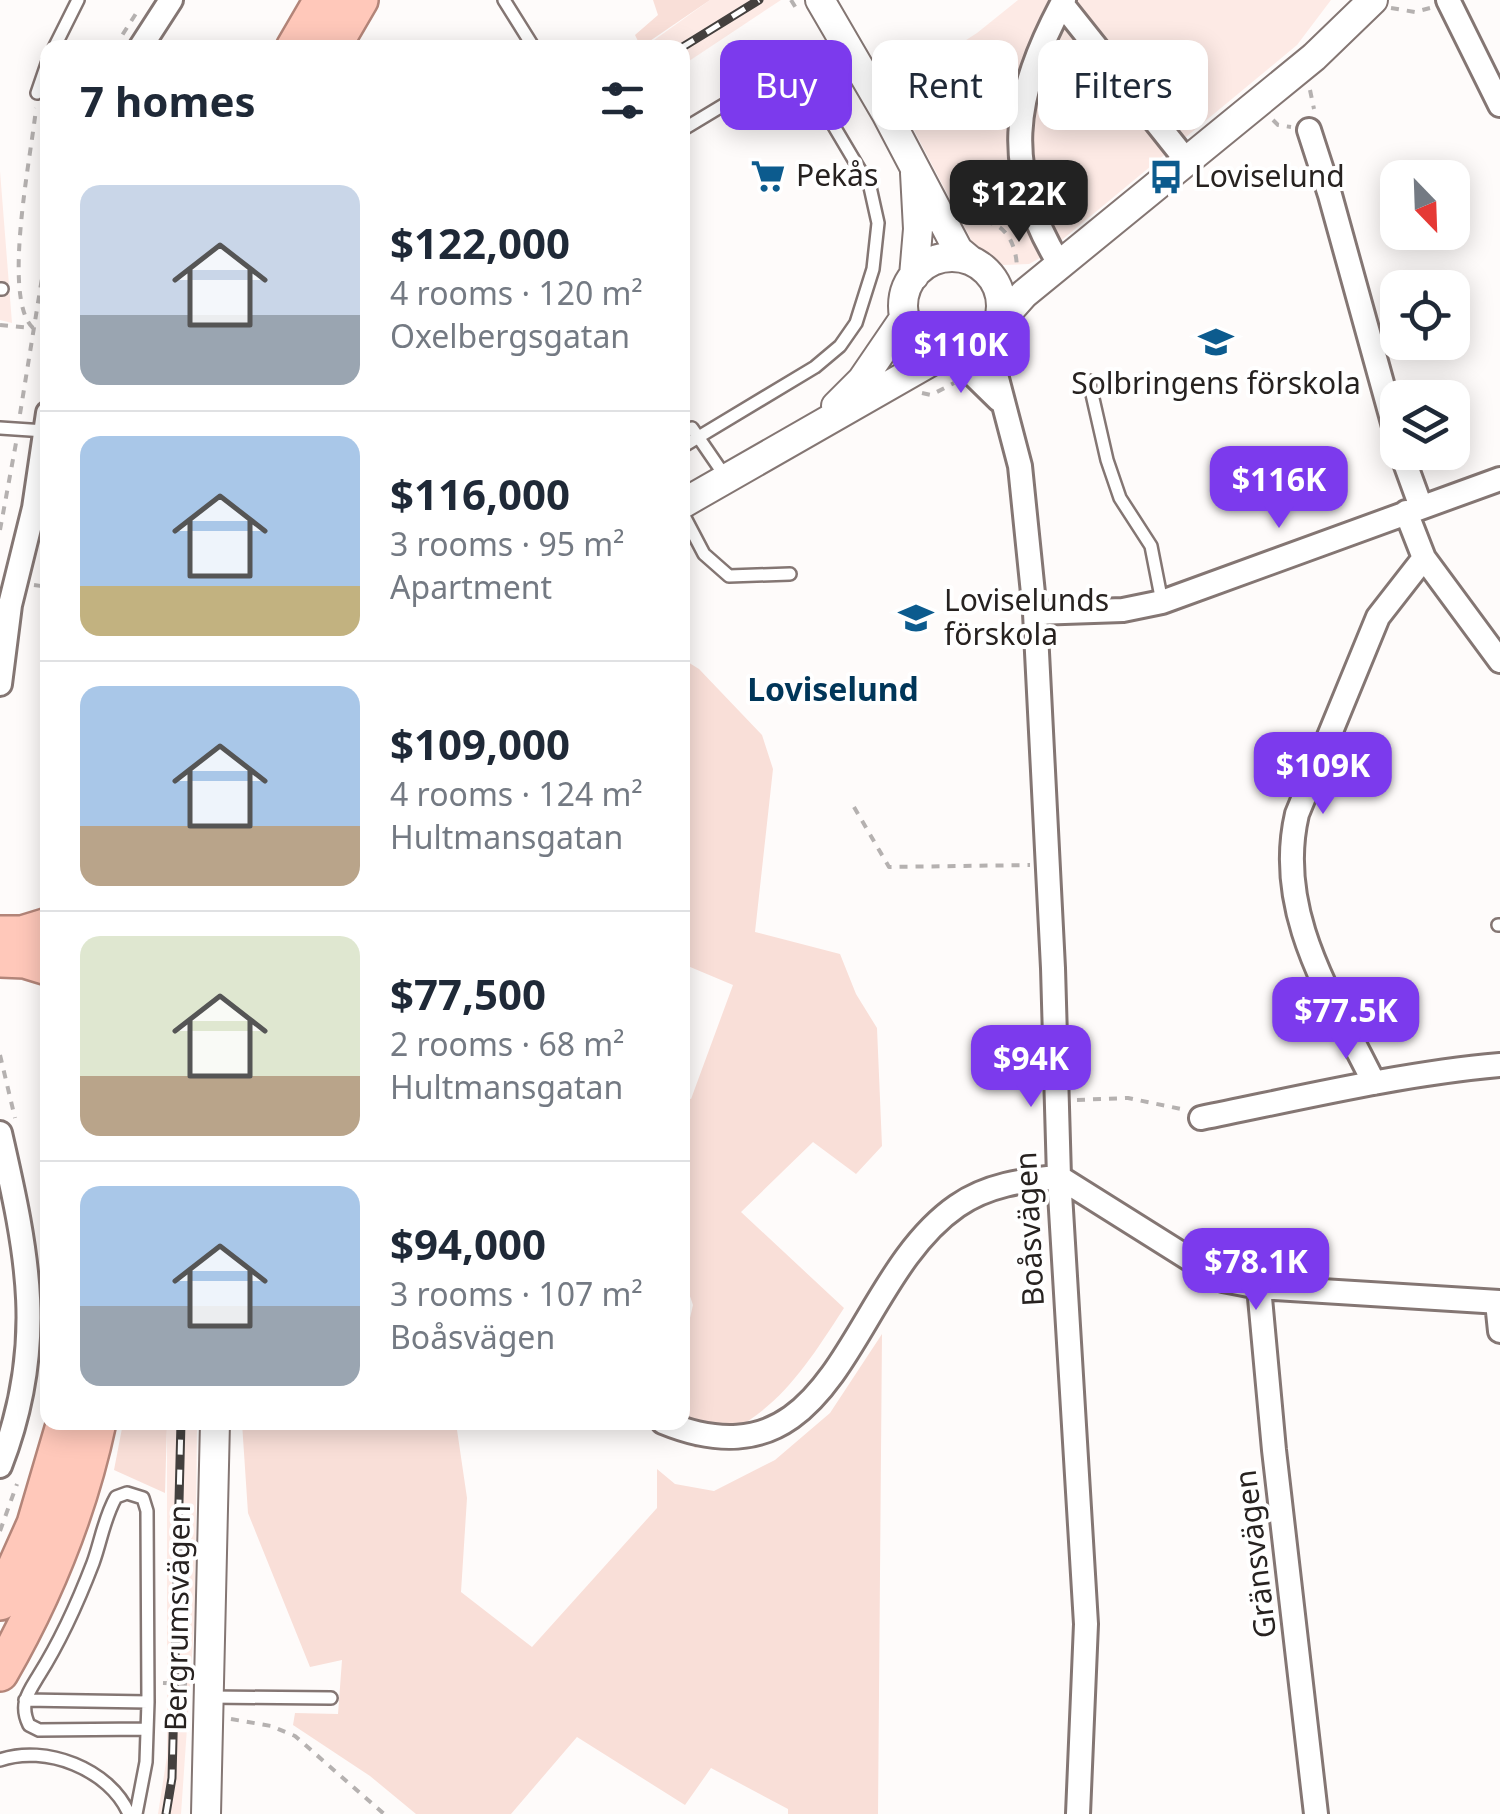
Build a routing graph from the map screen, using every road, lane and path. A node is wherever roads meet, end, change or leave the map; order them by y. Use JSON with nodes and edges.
{"nodes":[{"id":1,"x":78,"y":0,"type":"edge"},
{"id":2,"x":171,"y":0,"type":"edge"},
{"id":3,"x":322,"y":0,"type":"edge"},
{"id":4,"x":360,"y":0,"type":"edge"},
{"id":5,"x":504,"y":0,"type":"edge"},
{"id":6,"x":792,"y":0,"type":"edge"},
{"id":7,"x":1448,"y":0,"type":"edge"},
{"id":8,"x":1063,"y":2,"type":"edge"},
{"id":9,"x":1382,"y":4,"type":"edge"},
{"id":10,"x":140,"y":7,"type":"dead end"},
{"id":11,"x":812,"y":12,"type":"edge"},
{"id":12,"x":58,"y":40,"type":"edge"},
{"id":13,"x":119,"y":40,"type":"edge"},
{"id":14,"x":145,"y":40,"type":"edge"},
{"id":15,"x":299,"y":40,"type":"edge"},
{"id":16,"x":337,"y":40,"type":"edge"},
{"id":17,"x":529,"y":40,"type":"edge"},
{"id":18,"x":1307,"y":81,"type":"dead end"},
{"id":19,"x":40,"y":84,"type":"edge"},
{"id":20,"x":37,"y":93,"type":"joint"},
{"id":21,"x":1500,"y":105,"type":"edge"},
{"id":22,"x":1266,"y":113,"type":"dead end"},
{"id":23,"x":690,"y":125,"type":"edge"},
{"id":24,"x":1309,"y":130,"type":"junction"},
{"id":25,"x":1186,"y":160,"type":"junction"},
{"id":26,"x":914,"y":167,"type":"junction"},
{"id":27,"x":964,"y":225,"type":"dead end"},
{"id":28,"x":978,"y":266,"type":"junction"},
{"id":29,"x":1017,"y":268,"type":"dead end"},
{"id":30,"x":1054,"y":269,"type":"junction"},
{"id":31,"x":914,"y":276,"type":"junction"},
{"id":32,"x":40,"y":287,"type":"edge"},
{"id":33,"x":904,"y":316,"type":"junction"},
{"id":34,"x":0,"y":325,"type":"edge"},
{"id":35,"x":33,"y":328,"type":"junction"},
{"id":36,"x":995,"y":328,"type":"junction"},
{"id":37,"x":948,"y":354,"type":"junction"},
{"id":38,"x":1381,"y":380,"type":"edge"},
{"id":39,"x":1089,"y":381,"type":"dead end"},
{"id":40,"x":1002,"y":403,"type":"junction"},
{"id":41,"x":40,"y":424,"type":"edge"},
{"id":42,"x":814,"y":427,"type":"junction"},
{"id":43,"x":0,"y":428,"type":"edge"},
{"id":44,"x":18,"y":429,"type":"junction"},
{"id":45,"x":696,"y":433,"type":"junction"},
{"id":46,"x":690,"y":439,"type":"edge"},
{"id":47,"x":40,"y":465,"type":"edge"},
{"id":48,"x":1405,"y":470,"type":"edge"},
{"id":49,"x":728,"y":479,"type":"junction"},
{"id":50,"x":1500,"y":480,"type":"edge"},
{"id":51,"x":690,"y":500,"type":"edge"},
{"id":52,"x":1413,"y":509,"type":"junction"},
{"id":53,"x":690,"y":527,"type":"edge"},
{"id":54,"x":0,"y":530,"type":"edge"},
{"id":55,"x":1424,"y":558,"type":"junction"},
{"id":56,"x":790,"y":574,"type":"dead end"},
{"id":57,"x":1162,"y":602,"type":"junction"},
{"id":58,"x":1035,"y":613,"type":"junction"},
{"id":59,"x":1500,"y":661,"type":"edge"},
{"id":60,"x":0,"y":684,"type":"edge"},
{"id":61,"x":854,"y":807,"type":"dead end"},
{"id":62,"x":1031,"y":865,"type":"dead end"},
{"id":63,"x":40,"y":928,"type":"edge"},
{"id":64,"x":0,"y":934,"type":"edge"},
{"id":65,"x":0,"y":959,"type":"edge"},
{"id":66,"x":40,"y":965,"type":"edge"},
{"id":67,"x":1500,"y":1066,"type":"edge"},
{"id":68,"x":1374,"y":1083,"type":"junction"},
{"id":69,"x":1057,"y":1102,"type":"junction"},
{"id":70,"x":1201,"y":1118,"type":"joint"},
{"id":71,"x":0,"y":1133,"type":"edge"},
{"id":72,"x":1059,"y":1177,"type":"junction"},
{"id":73,"x":1259,"y":1287,"type":"junction"},
{"id":74,"x":1498,"y":1302,"type":"edge"},
{"id":75,"x":1500,"y":1330,"type":"edge"},
{"id":76,"x":63,"y":1430,"type":"edge"},
{"id":77,"x":96,"y":1430,"type":"edge"},
{"id":78,"x":215,"y":1430,"type":"edge"},
{"id":79,"x":681,"y":1430,"type":"edge"},
{"id":80,"x":0,"y":1466,"type":"edge"},
{"id":81,"x":0,"y":1602,"type":"edge"},
{"id":82,"x":0,"y":1673,"type":"edge"},
{"id":83,"x":148,"y":1680,"type":"junction"},
{"id":84,"x":332,"y":1698,"type":"dead end"},
{"id":85,"x":25,"y":1700,"type":"junction"},
{"id":86,"x":148,"y":1702,"type":"junction"},
{"id":87,"x":208,"y":1706,"type":"junction"},
{"id":88,"x":147,"y":1729,"type":"junction"},
{"id":89,"x":0,"y":1760,"type":"edge"},
{"id":90,"x":133,"y":1814,"type":"edge"},
{"id":91,"x":206,"y":1814,"type":"edge"},
{"id":92,"x":384,"y":1814,"type":"edge"},
{"id":93,"x":1078,"y":1814,"type":"edge"},
{"id":94,"x":1316,"y":1814,"type":"edge"}],
"edges":[{"from":1,"to":12,"type":"lane"},
{"from":2,"to":14,"type":"street"},
{"from":3,"to":15,"type":"highway"},
{"from":4,"to":16,"type":"highway"},
{"from":5,"to":17,"type":"lane"},
{"from":6,"to":11,"type":"path"},
{"from":7,"to":9,"type":"path"},
{"from":7,"to":21,"type":"street"},
{"from":8,"to":25,"type":"street"},
{"from":8,"to":30,"type":"street"},
{"from":9,"to":25,"type":"street"},
{"from":10,"to":13,"type":"path"},
{"from":11,"to":26,"type":"street"},
{"from":18,"to":24,"type":"path"},
{"from":19,"to":20,"type":"lane"},
{"from":20,"to":35,"type":"path"},
{"from":22,"to":24,"type":"path"},
{"from":23,"to":45,"type":"lane"},
{"from":24,"to":38,"type":"street"},
{"from":25,"to":30,"type":"street"},
{"from":26,"to":28,"type":"street"},
{"from":26,"to":31,"type":"street"},
{"from":27,"to":29,"type":"path"},
{"from":28,"to":30,"type":"street"},
{"from":28,"to":31,"type":"street"},
{"from":28,"to":36,"type":"street"},
{"from":30,"to":36,"type":"street"},
{"from":31,"to":33,"type":"street"},
{"from":32,"to":35,"type":"path"},
{"from":33,"to":37,"type":"street"},
{"from":33,"to":42,"type":"street"},
{"from":34,"to":35,"type":"path"},
{"from":35,"to":44,"type":"path"},
{"from":36,"to":37,"type":"street"},
{"from":36,"to":40,"type":"street","name":"Boåsvägen"},
{"from":37,"to":40,"type":"street","name":"Boåsvägen"},
{"from":37,"to":42,"type":"street"},
{"from":39,"to":57,"type":"lane"},
{"from":40,"to":58,"type":"street","name":"Boåsvägen"},
{"from":41,"to":44,"type":"lane"},
{"from":42,"to":49,"type":"street"},
{"from":43,"to":44,"type":"lane"},
{"from":44,"to":54,"type":"path"},
{"from":45,"to":46,"type":"lane"},
{"from":45,"to":49,"type":"lane"},
{"from":47,"to":60,"type":"street"},
{"from":48,"to":52,"type":"street"},
{"from":49,"to":51,"type":"street"},
{"from":50,"to":52,"type":"street"},
{"from":52,"to":55,"type":"street"},
{"from":52,"to":57,"type":"street"},
{"from":53,"to":56,"type":"lane"},
{"from":55,"to":59,"type":"street"},
{"from":55,"to":68,"type":"street"},
{"from":57,"to":58,"type":"street"},
{"from":58,"to":69,"type":"street","name":"Boåsvägen"},
{"from":61,"to":62,"type":"path"},
{"from":63,"to":64,"type":"highway"},
{"from":65,"to":66,"type":"highway"},
{"from":67,"to":68,"type":"street"},
{"from":68,"to":70,"type":"street"},
{"from":69,"to":70,"type":"path"},
{"from":69,"to":72,"type":"street","name":"Boåsvägen"},
{"from":71,"to":80,"type":"street"},
{"from":72,"to":73,"type":"street"},
{"from":72,"to":79,"type":"street"},
{"from":72,"to":93,"type":"street","name":"Boåsvägen"},
{"from":73,"to":74,"type":"street"},
{"from":73,"to":94,"type":"street","name":"Gränsvägen"},
{"from":74,"to":75,"type":"street"},
{"from":76,"to":81,"type":"highway"},
{"from":77,"to":82,"type":"highway"},
{"from":78,"to":87,"type":"street","name":"Bergrumsvägen"},
{"from":83,"to":85,"type":"lane"},
{"from":83,"to":86,"type":"lane"},
{"from":83,"to":87,"type":"path"},
{"from":84,"to":87,"type":"lane"},
{"from":85,"to":86,"type":"lane"},
{"from":85,"to":88,"type":"lane"},
{"from":86,"to":88,"type":"lane"},
{"from":87,"to":91,"type":"street","name":"Bergrumsvägen"},
{"from":87,"to":92,"type":"path"},
{"from":88,"to":90,"type":"lane"},
{"from":89,"to":90,"type":"lane"}]}
